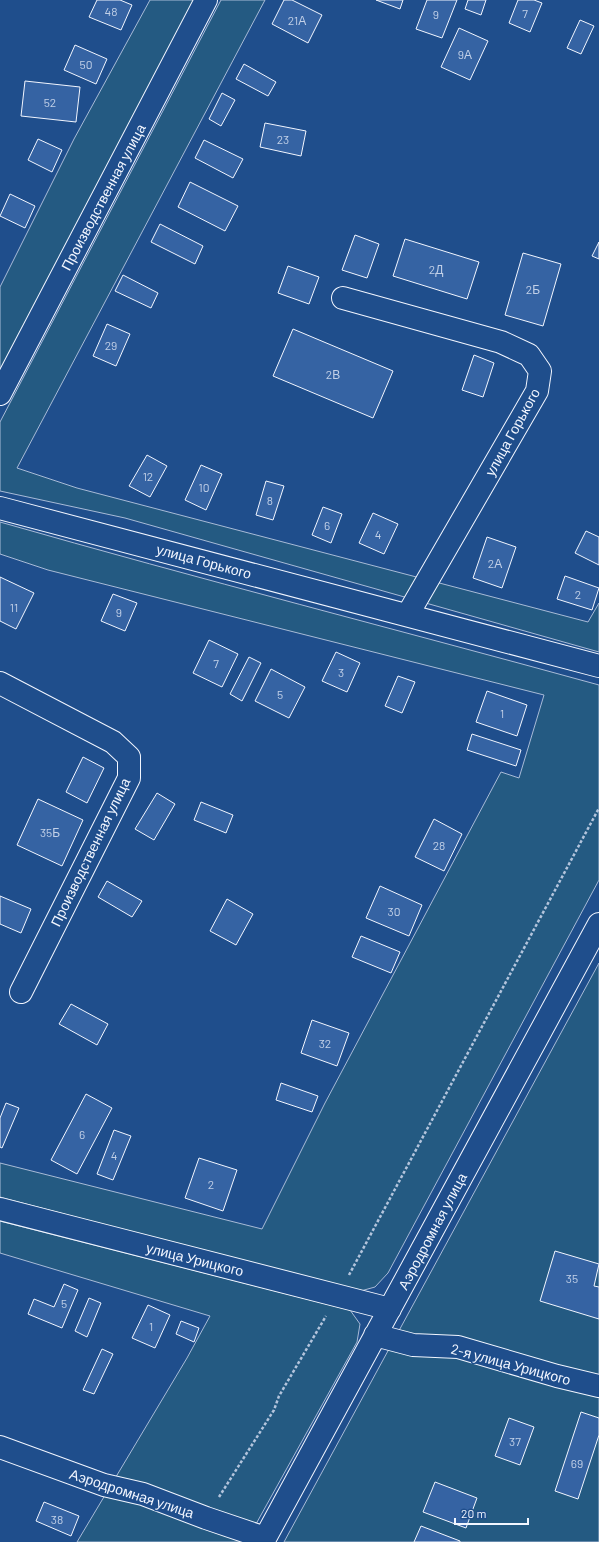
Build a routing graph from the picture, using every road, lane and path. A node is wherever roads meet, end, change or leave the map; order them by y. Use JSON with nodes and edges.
{"nodes":[{"id":1,"x":206,"y":0,"type":"edge"},
{"id":2,"x":343,"y":298,"type":"dead end"},
{"id":3,"x":0,"y":394,"type":"edge"},
{"id":4,"x":0,"y":508,"type":"edge"},
{"id":5,"x":408,"y":614,"type":"junction"},
{"id":6,"x":599,"y":666,"type":"edge"},
{"id":7,"x":0,"y":683,"type":"edge"},
{"id":8,"x":599,"y":808,"type":"edge"},
{"id":9,"x":599,"y":924,"type":"edge"},
{"id":10,"x":21,"y":992,"type":"dead end"},
{"id":11,"x":0,"y":1209,"type":"edge"},
{"id":12,"x":338,"y":1296,"type":"junction"},
{"id":13,"x":390,"y":1309,"type":"junction"},
{"id":14,"x":375,"y":1335,"type":"junction"},
{"id":15,"x":599,"y":1386,"type":"edge"},
{"id":16,"x":0,"y":1447,"type":"edge"},
{"id":17,"x":206,"y":1518,"type":"junction"},
{"id":18,"x":264,"y":1540,"type":"edge"}],
"edges":[{"from":1,"to":3,"type":"street","name":"Производственная улица"},
{"from":2,"to":5,"type":"street","name":"улица Горького"},
{"from":4,"to":5,"type":"street","name":"улица Горького"},
{"from":5,"to":6,"type":"street","name":"улица Горького"},
{"from":7,"to":10,"type":"street","name":"Производственная улица"},
{"from":8,"to":12,"type":"path"},
{"from":9,"to":13,"type":"street","name":"Аэродромная улица"},
{"from":11,"to":12,"type":"street","name":"улица Урицкого"},
{"from":12,"to":13,"type":"street","name":"улица Урицкого"},
{"from":12,"to":17,"type":"path"},
{"from":13,"to":14,"type":"street","name":"Аэродромная улица"},
{"from":14,"to":15,"type":"street","name":"2-я улица Урицкого"},
{"from":14,"to":18,"type":"street","name":"Аэродромная улица"},
{"from":16,"to":17,"type":"street","name":"Аэродромная улица"},
{"from":17,"to":18,"type":"street","name":"Аэродромная улица"}]}
